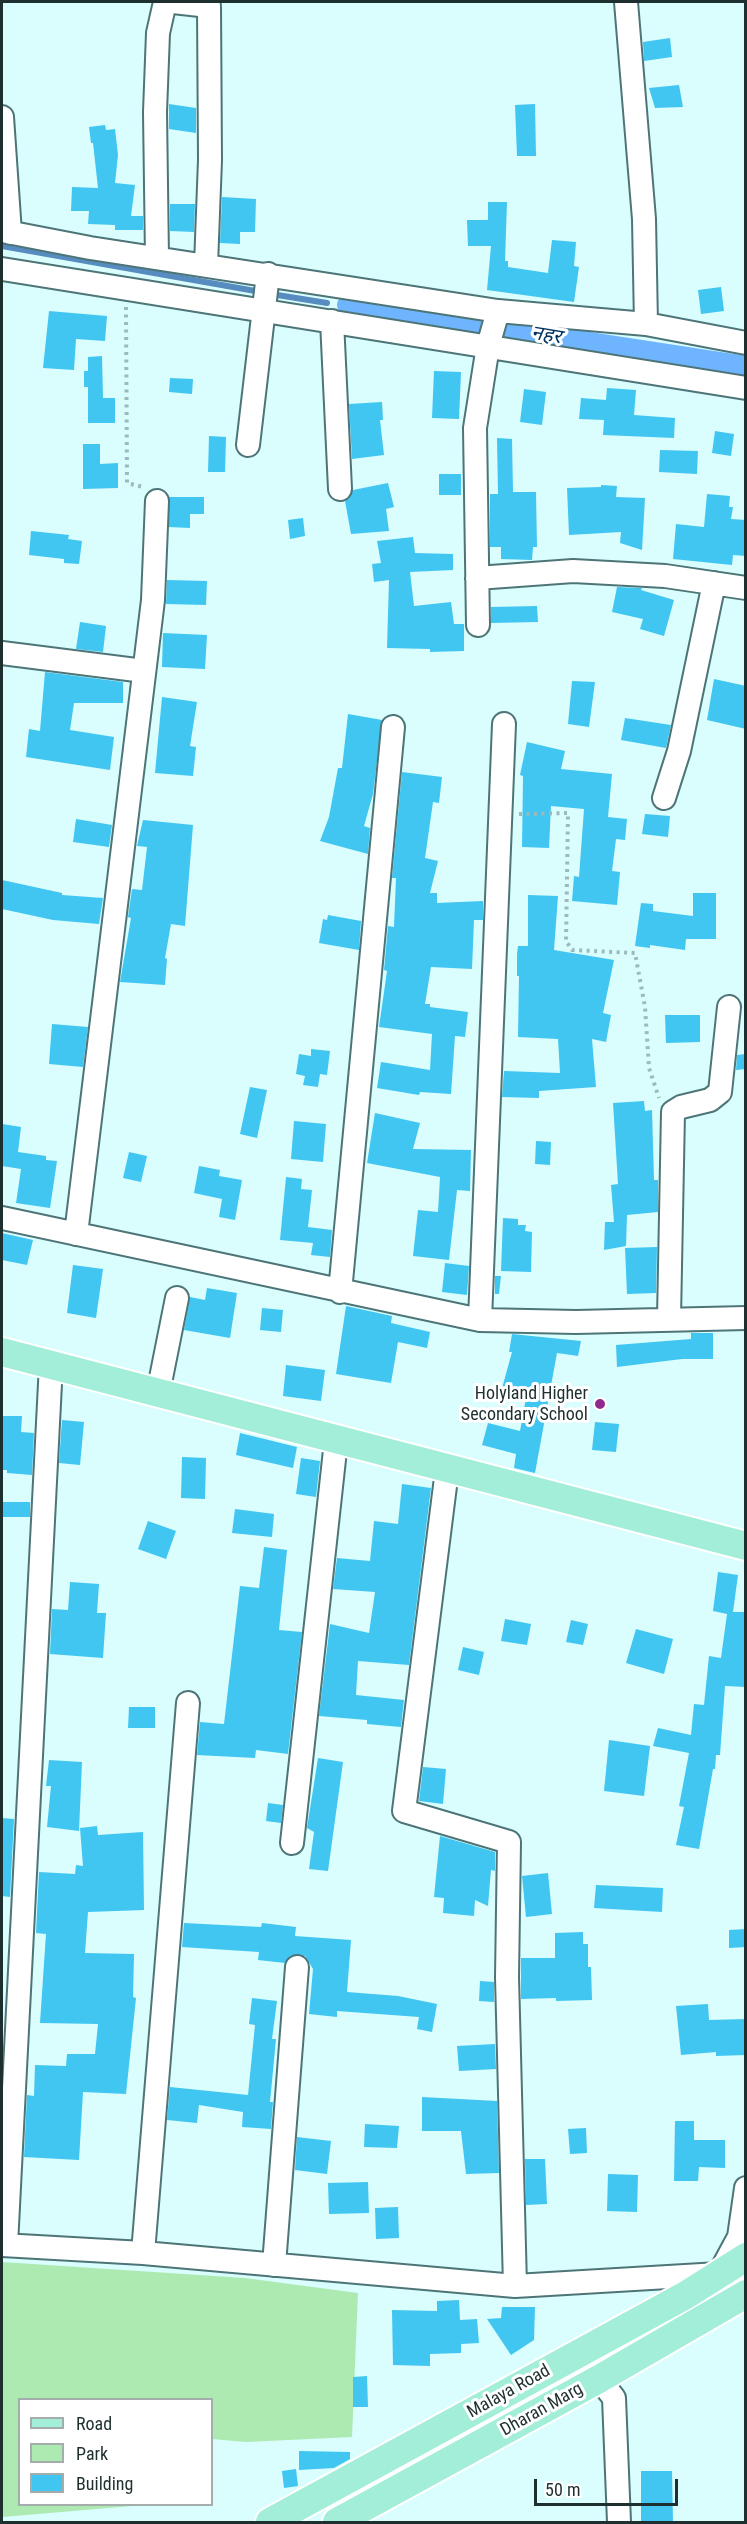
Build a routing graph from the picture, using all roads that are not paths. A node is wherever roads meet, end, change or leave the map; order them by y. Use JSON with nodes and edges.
{"nodes":[{"id":1,"x":165,"y":2,"type":"edge"},
{"id":2,"x":173,"y":2,"type":"edge"},
{"id":3,"x":626,"y":2,"type":"edge"},
{"id":4,"x":2,"y":117,"type":"edge"},
{"id":5,"x":6,"y":232,"type":"edge"},
{"id":6,"x":157,"y":258,"type":"junction"},
{"id":7,"x":206,"y":265,"type":"junction"},
{"id":8,"x":2,"y":269,"type":"edge"},
{"id":9,"x":268,"y":274,"type":"junction"},
{"id":10,"x":266,"y":311,"type":"junction"},
{"id":11,"x":498,"y":311,"type":"junction"},
{"id":12,"x":332,"y":321,"type":"junction"},
{"id":13,"x":646,"y":324,"type":"junction"},
{"id":14,"x":746,"y":343,"type":"edge"},
{"id":15,"x":488,"y":345,"type":"junction"},
{"id":16,"x":746,"y":388,"type":"edge"},
{"id":17,"x":248,"y":445,"type":"dead end"},
{"id":18,"x":340,"y":489,"type":"dead end"},
{"id":19,"x":157,"y":501,"type":"road end"},
{"id":20,"x":477,"y":578,"type":"junction"},
{"id":21,"x":714,"y":583,"type":"junction"},
{"id":22,"x":746,"y":588,"type":"edge"},
{"id":23,"x":478,"y":626,"type":"dead end"},
{"id":24,"x":2,"y":653,"type":"edge"},
{"id":25,"x":144,"y":671,"type":"junction"},
{"id":26,"x":504,"y":724,"type":"dead end"},
{"id":27,"x":393,"y":727,"type":"dead end"},
{"id":28,"x":664,"y":798,"type":"dead end"},
{"id":29,"x":729,"y":1007,"type":"dead end"},
{"id":30,"x":2,"y":1218,"type":"edge"},
{"id":31,"x":76,"y":1234,"type":"junction"},
{"id":32,"x":339,"y":1292,"type":"junction"},
{"id":33,"x":177,"y":1298,"type":"dead end"},
{"id":34,"x":669,"y":1318,"type":"junction"},
{"id":35,"x":746,"y":1318,"type":"edge"},
{"id":36,"x":480,"y":1320,"type":"junction"},
{"id":37,"x":2,"y":1352,"type":"edge"},
{"id":38,"x":51,"y":1365,"type":"junction"},
{"id":39,"x":158,"y":1393,"type":"junction"},
{"id":40,"x":336,"y":1441,"type":"junction"},
{"id":41,"x":447,"y":1470,"type":"junction"},
{"id":42,"x":746,"y":1546,"type":"edge"},
{"id":43,"x":188,"y":1703,"type":"dead end"},
{"id":44,"x":292,"y":1843,"type":"dead end"},
{"id":45,"x":297,"y":1967,"type":"dead end"},
{"id":46,"x":746,"y":2188,"type":"edge"},
{"id":47,"x":4,"y":2245,"type":"edge"},
{"id":48,"x":143,"y":2253,"type":"junction"},
{"id":49,"x":746,"y":2257,"type":"edge"},
{"id":50,"x":274,"y":2265,"type":"junction"},
{"id":51,"x":719,"y":2274,"type":"junction"},
{"id":52,"x":515,"y":2286,"type":"junction"},
{"id":53,"x":743,"y":2302,"type":"edge"},
{"id":54,"x":599,"y":2379,"type":"junction"},
{"id":55,"x":270,"y":2523,"type":"edge"},
{"id":56,"x":337,"y":2523,"type":"edge"},
{"id":57,"x":619,"y":2523,"type":"edge"}],
"edges":[{"from":1,"to":6,"type":"street"},
{"from":2,"to":7,"type":"street"},
{"from":3,"to":13,"type":"street"},
{"from":4,"to":5,"type":"street"},
{"from":5,"to":6,"type":"street"},
{"from":6,"to":7,"type":"street"},
{"from":7,"to":9,"type":"street"},
{"from":8,"to":10,"type":"street"},
{"from":9,"to":10,"type":"street"},
{"from":9,"to":11,"type":"street"},
{"from":10,"to":12,"type":"street"},
{"from":10,"to":17,"type":"street"},
{"from":11,"to":13,"type":"street"},
{"from":11,"to":15,"type":"street"},
{"from":12,"to":15,"type":"street"},
{"from":12,"to":18,"type":"street"},
{"from":13,"to":14,"type":"street"},
{"from":15,"to":16,"type":"street"},
{"from":15,"to":20,"type":"street"},
{"from":19,"to":25,"type":"street"},
{"from":20,"to":21,"type":"street"},
{"from":20,"to":23,"type":"street"},
{"from":21,"to":22,"type":"street"},
{"from":21,"to":28,"type":"street"},
{"from":24,"to":25,"type":"street"},
{"from":25,"to":31,"type":"street"},
{"from":26,"to":36,"type":"street"},
{"from":27,"to":32,"type":"street"},
{"from":29,"to":34,"type":"street"},
{"from":30,"to":31,"type":"street"},
{"from":31,"to":32,"type":"street"},
{"from":32,"to":36,"type":"street"},
{"from":33,"to":39,"type":"street"},
{"from":34,"to":35,"type":"street"},
{"from":34,"to":36,"type":"street"},
{"from":37,"to":38,"type":"main road"},
{"from":38,"to":39,"type":"main road"},
{"from":38,"to":47,"type":"street"},
{"from":39,"to":40,"type":"main road"},
{"from":40,"to":41,"type":"main road"},
{"from":40,"to":44,"type":"street"},
{"from":41,"to":42,"type":"main road"},
{"from":41,"to":52,"type":"street"},
{"from":43,"to":48,"type":"street"},
{"from":45,"to":50,"type":"street"},
{"from":46,"to":51,"type":"street"},
{"from":47,"to":48,"type":"street"},
{"from":48,"to":50,"type":"street"},
{"from":49,"to":51,"type":"main road","name":"Malaya Road"},
{"from":50,"to":52,"type":"street"},
{"from":51,"to":52,"type":"street"},
{"from":51,"to":53,"type":"street"},
{"from":51,"to":55,"type":"main road","name":"Malaya Road"},
{"from":53,"to":54,"type":"main road","name":"Dharan Marg"},
{"from":54,"to":56,"type":"main road","name":"Dharan Marg"},
{"from":54,"to":57,"type":"street"}]}
